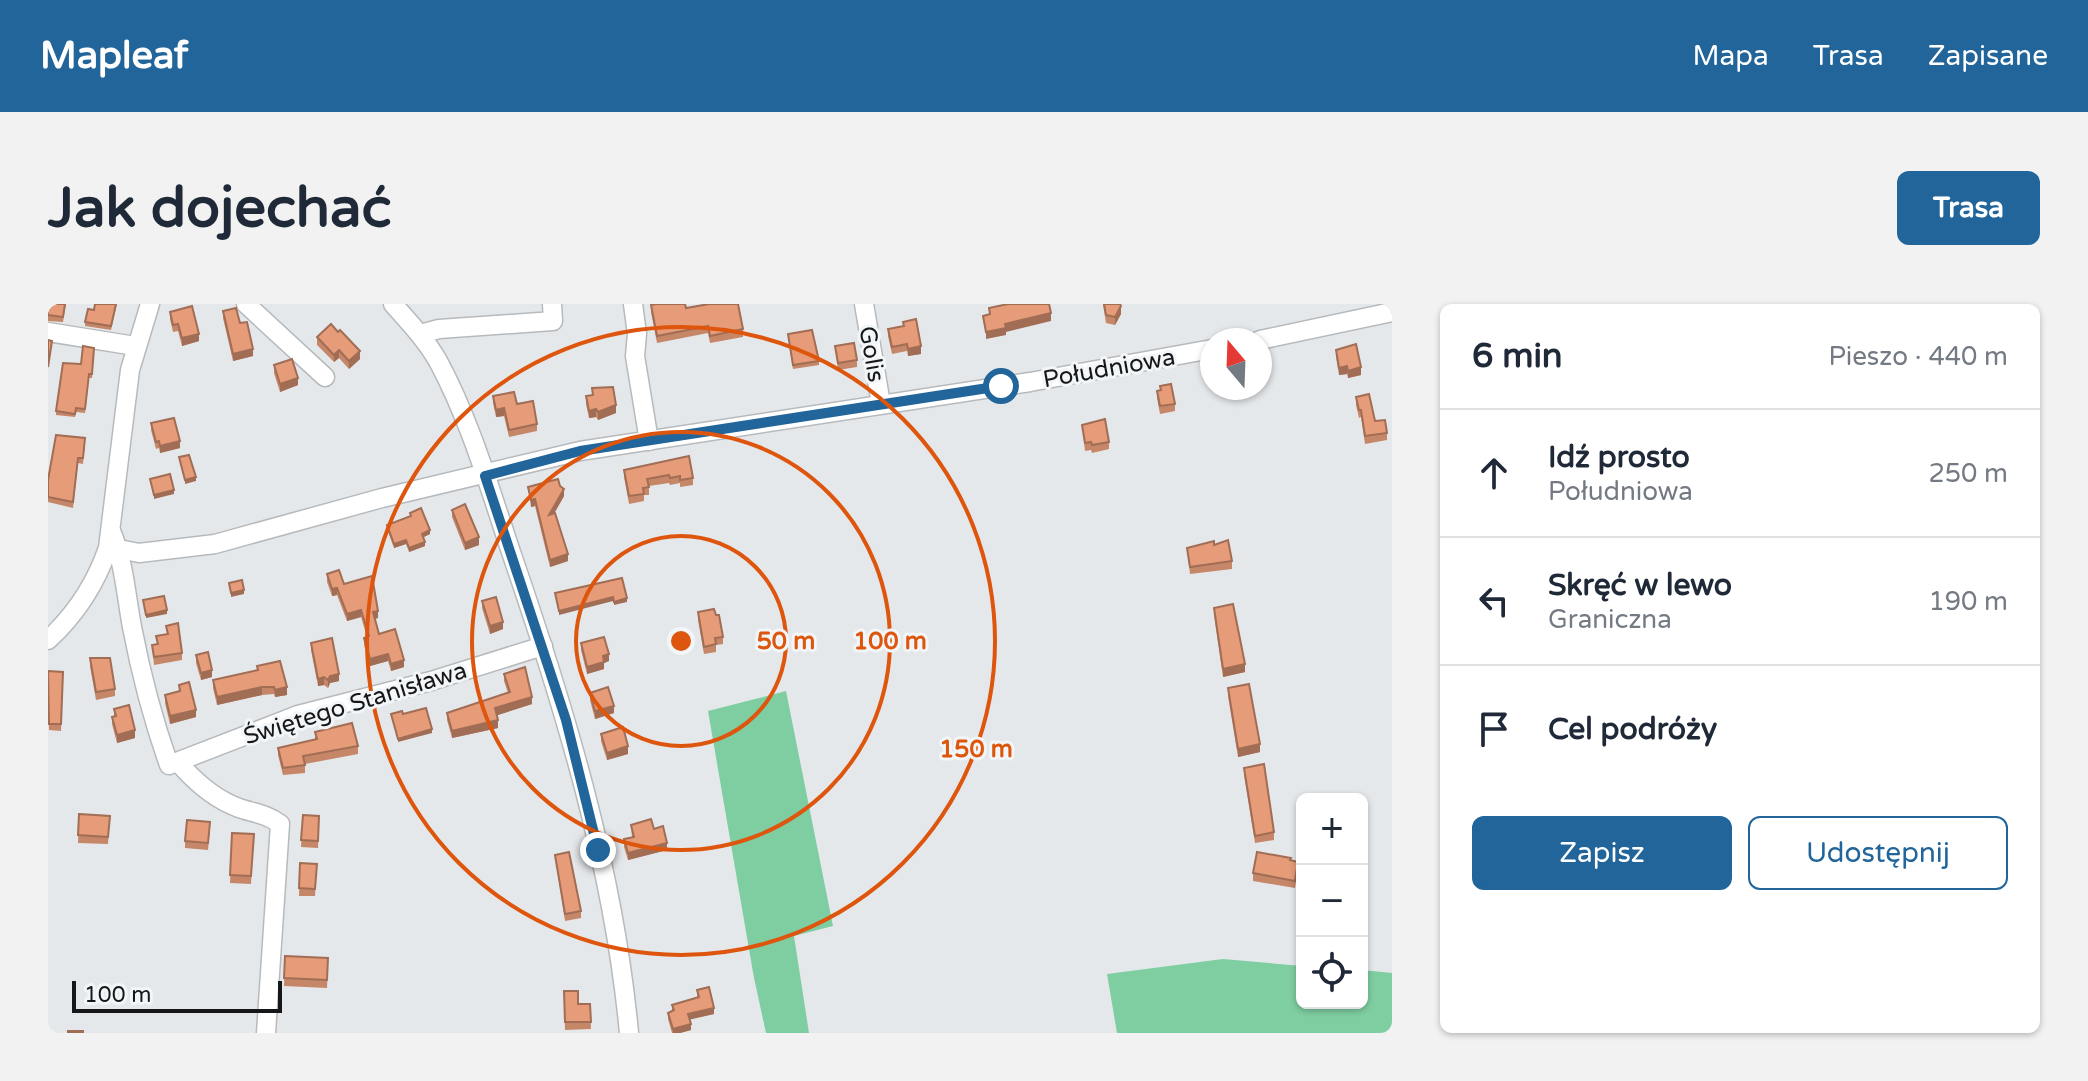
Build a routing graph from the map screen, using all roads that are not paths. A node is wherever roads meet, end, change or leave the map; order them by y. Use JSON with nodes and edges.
{"nodes":[{"id":1,"x":150,"y":304,"type":"edge"},
{"id":2,"x":246,"y":304,"type":"edge"},
{"id":3,"x":393,"y":304,"type":"edge"},
{"id":4,"x":552,"y":304,"type":"edge"},
{"id":5,"x":633,"y":304,"type":"edge"},
{"id":6,"x":864,"y":304,"type":"edge"},
{"id":7,"x":1392,"y":312,"type":"edge"},
{"id":8,"x":48,"y":332,"type":"edge"},
{"id":9,"x":420,"y":334,"type":"junction"},
{"id":10,"x":1272,"y":337,"type":"edge"},
{"id":11,"x":135,"y":346,"type":"junction"},
{"id":12,"x":1200,"y":351,"type":"edge"},
{"id":13,"x":325,"y":377,"type":"dead end"},
{"id":14,"x":881,"y":404,"type":"junction"},
{"id":15,"x":649,"y":441,"type":"junction"},
{"id":16,"x":485,"y":476,"type":"junction"},
{"id":17,"x":111,"y":531,"type":"junction"},
{"id":18,"x":119,"y":549,"type":"junction"},
{"id":19,"x":99,"y":590,"type":"dead end"},
{"id":20,"x":125,"y":590,"type":"junction"},
{"id":21,"x":48,"y":640,"type":"edge"},
{"id":22,"x":543,"y":646,"type":"junction"},
{"id":23,"x":174,"y":764,"type":"junction"},
{"id":24,"x":266,"y":1033,"type":"edge"},
{"id":25,"x":629,"y":1033,"type":"edge"}],
"edges":[{"from":1,"to":11,"type":"street"},
{"from":2,"to":13,"type":"street"},
{"from":3,"to":9,"type":"street"},
{"from":4,"to":9,"type":"street"},
{"from":5,"to":15,"type":"street"},
{"from":6,"to":14,"type":"street","name":"Golis"},
{"from":7,"to":10,"type":"street"},
{"from":8,"to":11,"type":"street"},
{"from":9,"to":16,"type":"street"},
{"from":11,"to":17,"type":"street"},
{"from":12,"to":14,"type":"street","name":"Południowa"},
{"from":14,"to":15,"type":"street","name":"Południowa"},
{"from":15,"to":16,"type":"street","name":"Południowa"},
{"from":16,"to":18,"type":"street","name":"Południowa"},
{"from":16,"to":22,"type":"street"},
{"from":17,"to":18,"type":"street"},
{"from":17,"to":21,"type":"street"},
{"from":18,"to":20,"type":"street"},
{"from":19,"to":20,"type":"street"},
{"from":20,"to":23,"type":"street"},
{"from":22,"to":23,"type":"street","name":"Świętego Stanisława"},
{"from":22,"to":25,"type":"street"},
{"from":23,"to":24,"type":"street"}]}
